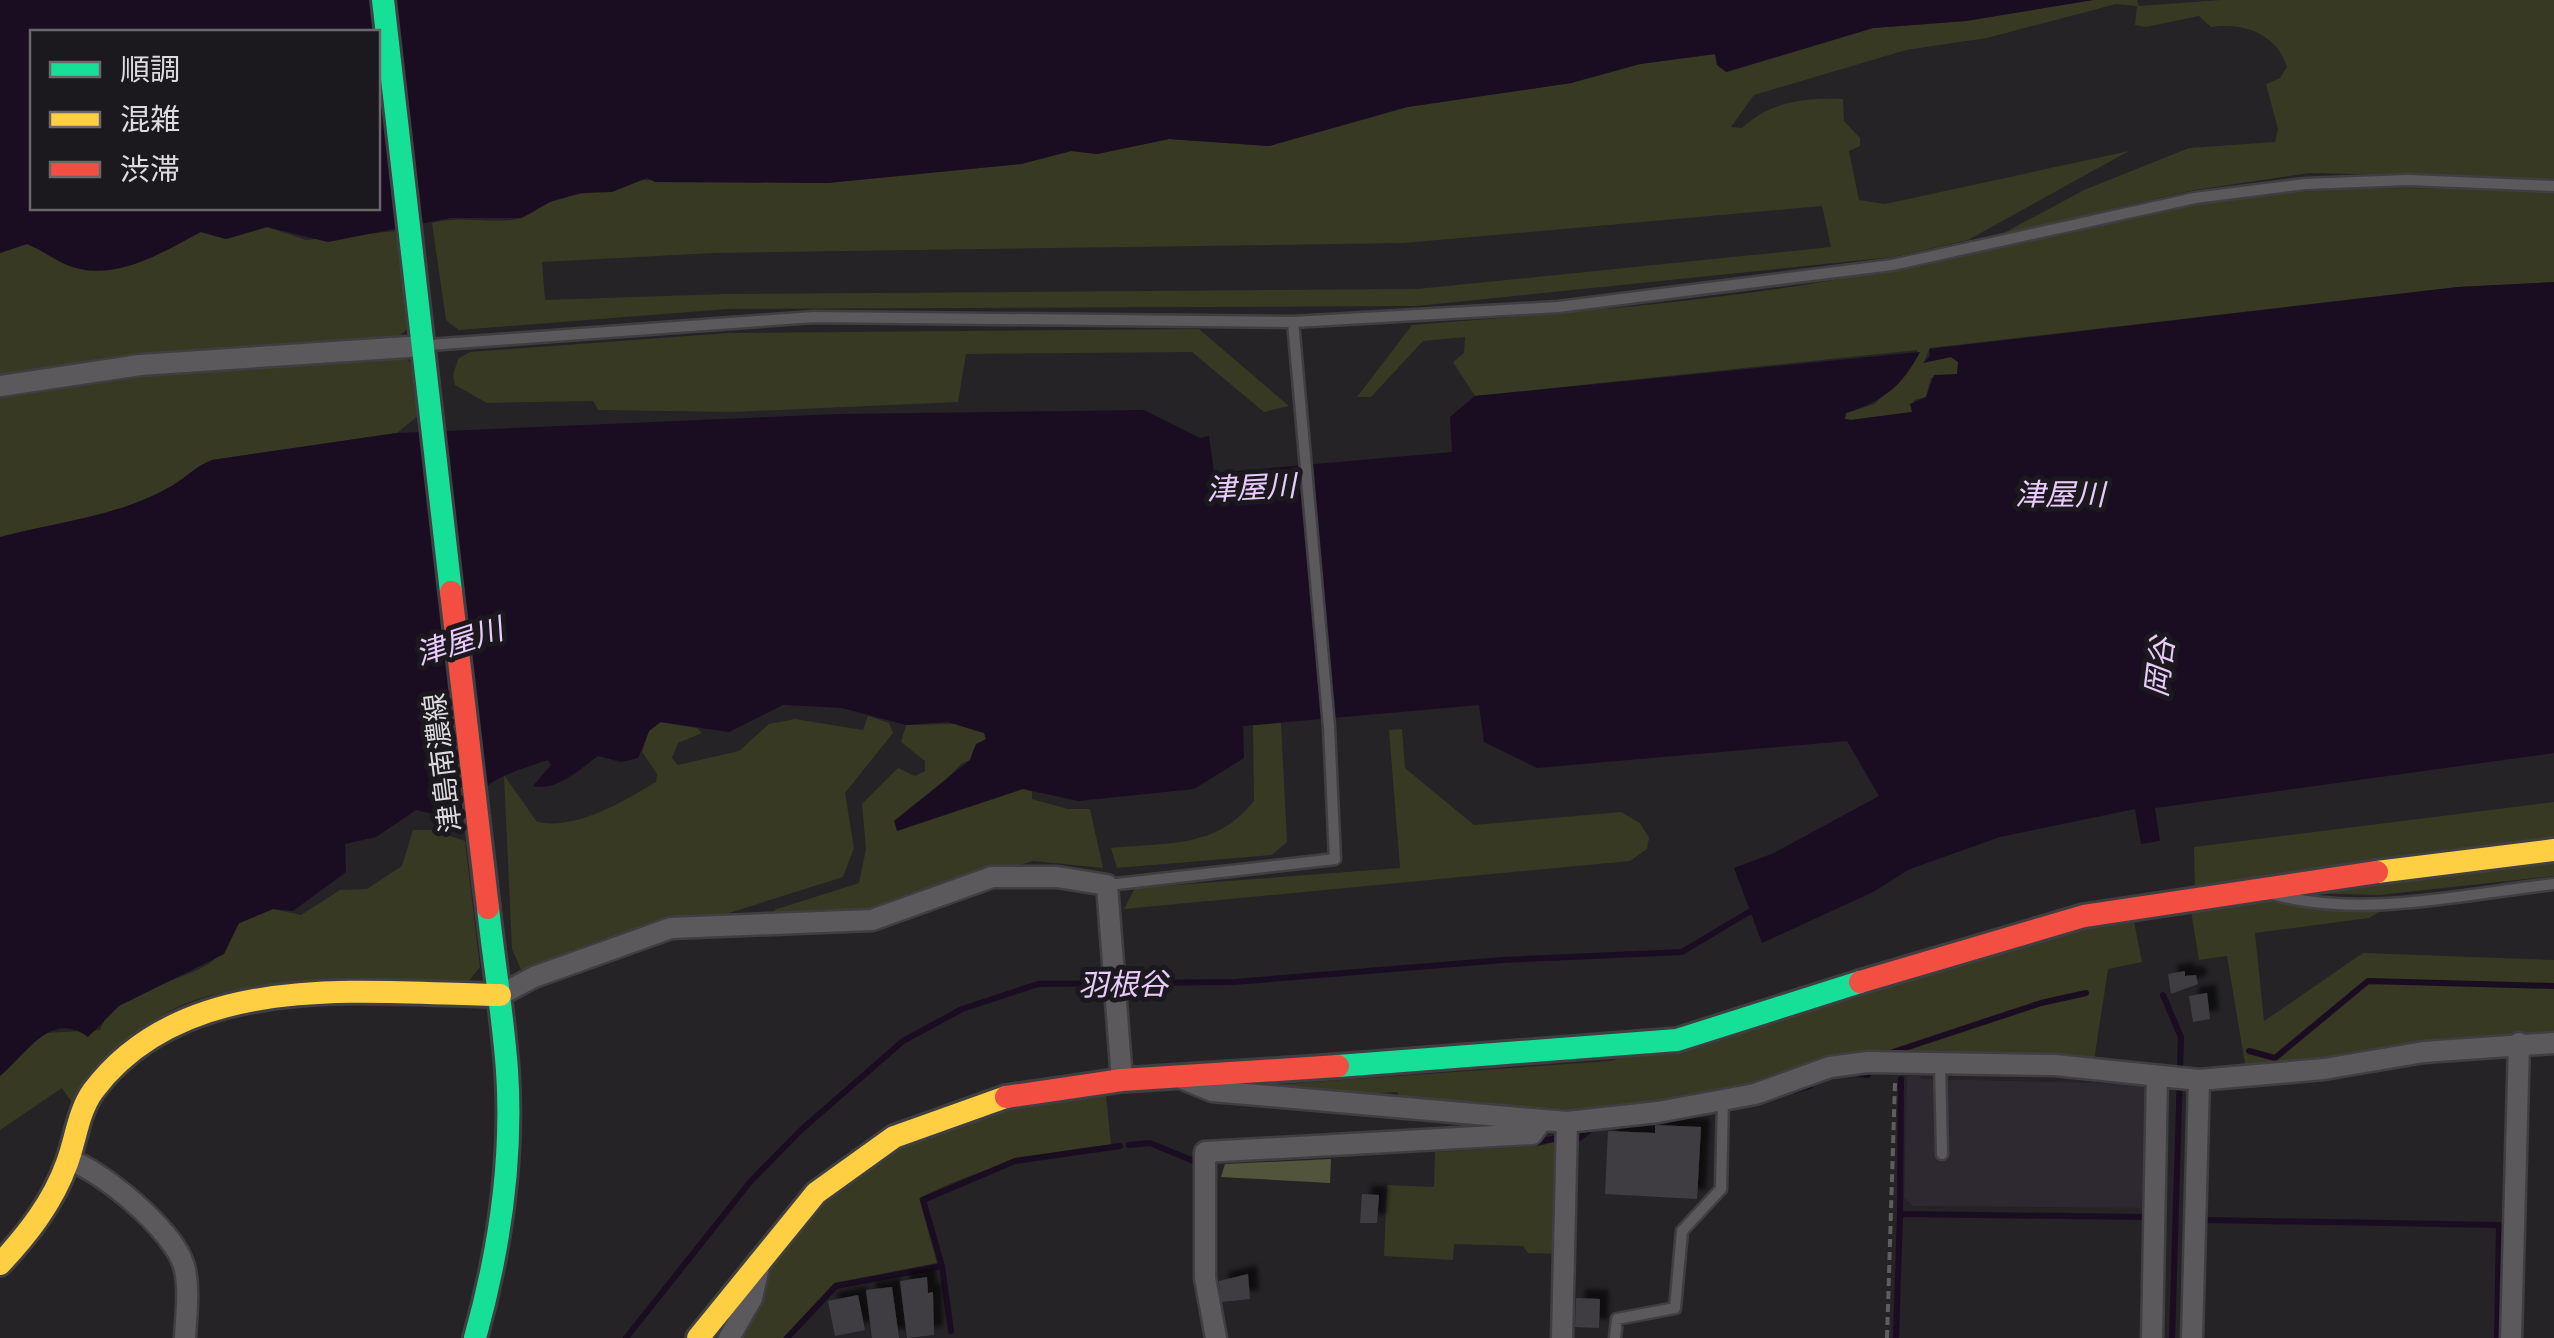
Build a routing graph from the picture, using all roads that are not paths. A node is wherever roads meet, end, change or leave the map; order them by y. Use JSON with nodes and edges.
{"nodes":[{"id":1,"x":383,"y":0,"type":"edge"},
{"id":2,"x":2554,"y":186,"type":"edge"},
{"id":3,"x":1293,"y":322,"type":"junction"},
{"id":4,"x":423,"y":346,"type":"junction"},
{"id":5,"x":0,"y":386,"type":"edge"},
{"id":6,"x":2554,"y":850,"type":"edge"},
{"id":7,"x":2554,"y":884,"type":"edge"},
{"id":8,"x":1107,"y":885,"type":"junction"},
{"id":9,"x":2253,"y":889,"type":"junction"},
{"id":10,"x":500,"y":995,"type":"junction"},
{"id":11,"x":2520,"y":1042,"type":"junction"},
{"id":12,"x":2554,"y":1043,"type":"edge"},
{"id":13,"x":1940,"y":1062,"type":"junction"},
{"id":14,"x":1121,"y":1070,"type":"junction"},
{"id":15,"x":2178,"y":1078,"type":"junction"},
{"id":16,"x":1182,"y":1079,"type":"junction"},
{"id":17,"x":1724,"y":1100,"type":"junction"},
{"id":18,"x":1542,"y":1121,"type":"junction"},
{"id":19,"x":1567,"y":1122,"type":"junction"},
{"id":20,"x":1942,"y":1154,"type":"dead end"},
{"id":21,"x":69,"y":1160,"type":"junction"},
{"id":22,"x":760,"y":1258,"type":"junction"},
{"id":23,"x":0,"y":1264,"type":"edge"},
{"id":24,"x":185,"y":1338,"type":"edge"},
{"id":25,"x":475,"y":1338,"type":"edge"},
{"id":26,"x":698,"y":1338,"type":"edge"},
{"id":27,"x":729,"y":1338,"type":"edge"},
{"id":28,"x":1216,"y":1338,"type":"edge"},
{"id":29,"x":1562,"y":1338,"type":"edge"},
{"id":30,"x":1615,"y":1338,"type":"edge"},
{"id":31,"x":2152,"y":1338,"type":"edge"},
{"id":32,"x":2192,"y":1338,"type":"edge"},
{"id":33,"x":2511,"y":1338,"type":"edge"}],
"edges":[{"from":1,"to":4,"type":"street","name":"津島南濃線"},
{"from":2,"to":3,"type":"lane"},
{"from":3,"to":4,"type":"lane"},
{"from":3,"to":8,"type":"lane"},
{"from":4,"to":5,"type":"street"},
{"from":4,"to":10,"type":"street","name":"津島南濃線"},
{"from":6,"to":9,"type":"street"},
{"from":7,"to":9,"type":"lane"},
{"from":8,"to":10,"type":"street"},
{"from":8,"to":14,"type":"street"},
{"from":9,"to":16,"type":"street"},
{"from":10,"to":21,"type":"street"},
{"from":10,"to":25,"type":"street","name":"津島南濃線"},
{"from":11,"to":12,"type":"street"},
{"from":11,"to":15,"type":"street"},
{"from":11,"to":33,"type":"street"},
{"from":13,"to":15,"type":"street"},
{"from":13,"to":17,"type":"street"},
{"from":13,"to":20,"type":"lane"},
{"from":14,"to":16,"type":"street"},
{"from":14,"to":22,"type":"street"},
{"from":15,"to":31,"type":"street"},
{"from":15,"to":32,"type":"street"},
{"from":16,"to":18,"type":"street"},
{"from":17,"to":19,"type":"street"},
{"from":17,"to":30,"type":"lane"},
{"from":18,"to":19,"type":"street"},
{"from":18,"to":28,"type":"street"},
{"from":19,"to":29,"type":"street"},
{"from":21,"to":23,"type":"street"},
{"from":21,"to":24,"type":"street"},
{"from":22,"to":26,"type":"street"},
{"from":22,"to":27,"type":"street"}]}
